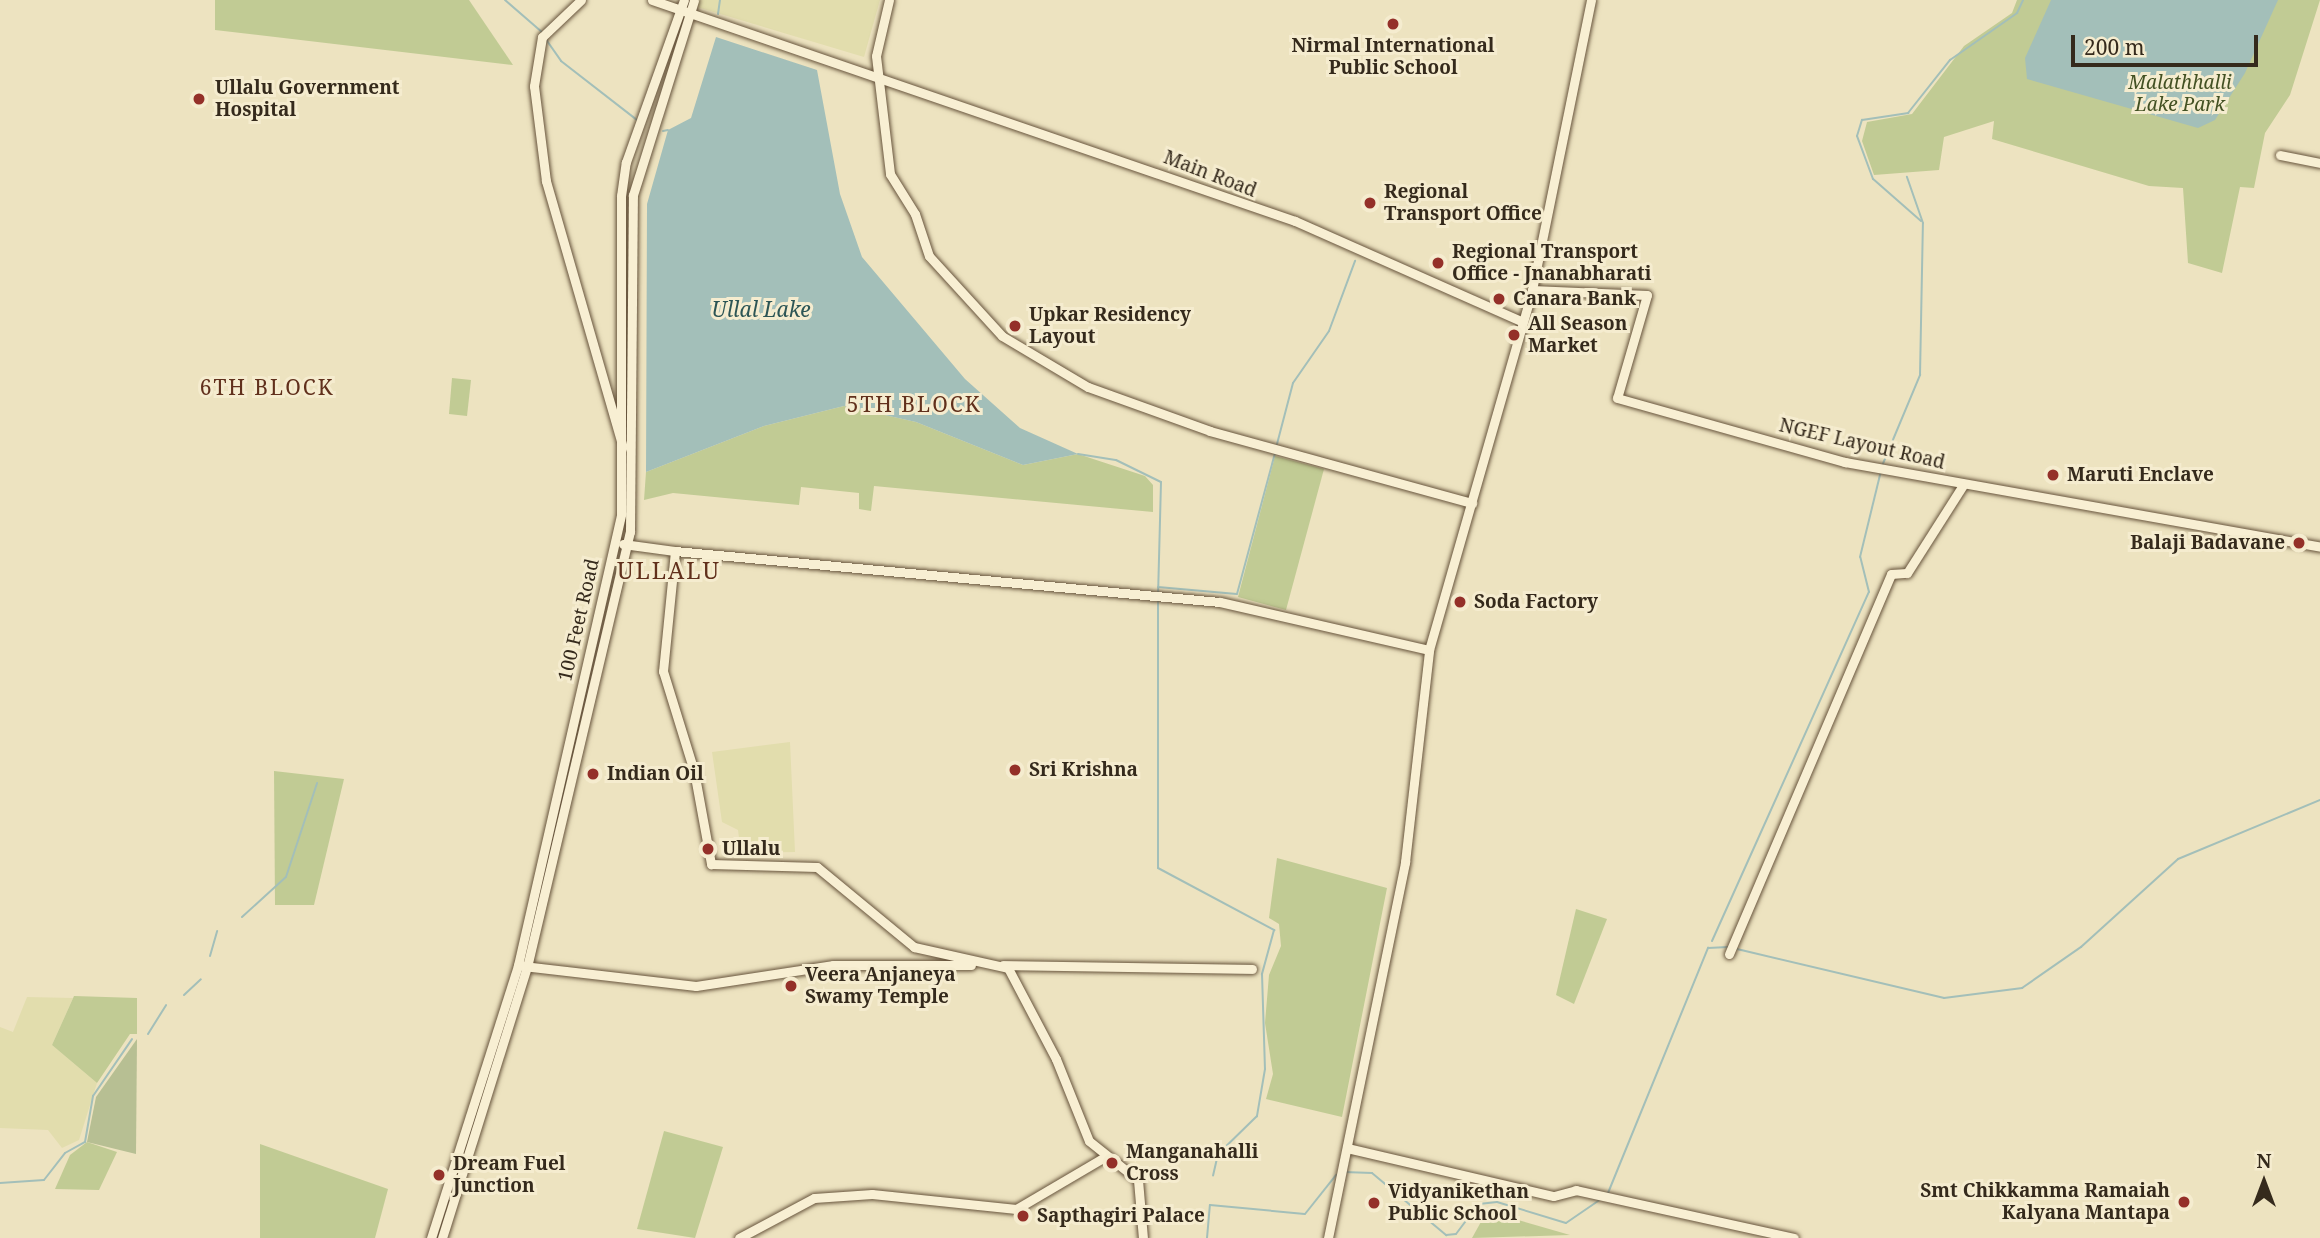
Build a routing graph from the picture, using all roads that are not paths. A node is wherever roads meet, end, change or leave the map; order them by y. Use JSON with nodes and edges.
{"nodes":[{"id":1,"x":581,"y":0,"type":"edge"},
{"id":2,"x":652,"y":0,"type":"edge"},
{"id":3,"x":694,"y":0,"type":"edge"},
{"id":4,"x":889,"y":0,"type":"edge"},
{"id":5,"x":1591,"y":0,"type":"edge"},
{"id":6,"x":685,"y":8,"type":"edge"},
{"id":7,"x":878,"y":75,"type":"junction"},
{"id":8,"x":2280,"y":155,"type":"dead end"},
{"id":9,"x":2320,"y":163,"type":"edge"},
{"id":10,"x":1532,"y":290,"type":"junction"},
{"id":11,"x":1523,"y":322,"type":"junction"},
{"id":12,"x":627,"y":448,"type":"junction"},
{"id":13,"x":1963,"y":485,"type":"junction"},
{"id":14,"x":1472,"y":503,"type":"junction"},
{"id":15,"x":615,"y":542,"type":"junction"},
{"id":16,"x":627,"y":544,"type":"junction"},
{"id":17,"x":2320,"y":547,"type":"edge"},
{"id":18,"x":675,"y":551,"type":"junction"},
{"id":19,"x":1429,"y":650,"type":"junction"},
{"id":20,"x":1730,"y":948,"type":"dead end"},
{"id":21,"x":1002,"y":965,"type":"junction"},
{"id":22,"x":523,"y":966,"type":"junction"},
{"id":23,"x":1252,"y":969,"type":"dead end"},
{"id":24,"x":1347,"y":1148,"type":"junction"},
{"id":25,"x":1102,"y":1157,"type":"junction"},
{"id":26,"x":430,"y":1238,"type":"edge"},
{"id":27,"x":442,"y":1238,"type":"edge"},
{"id":28,"x":739,"y":1238,"type":"edge"},
{"id":29,"x":1143,"y":1238,"type":"edge"},
{"id":30,"x":1328,"y":1238,"type":"edge"},
{"id":31,"x":1794,"y":1238,"type":"edge"}],
"edges":[{"from":1,"to":12,"type":"street"},
{"from":2,"to":6,"type":"street","name":"Main Road"},
{"from":3,"to":6,"type":"street","name":"100 Feet Road"},
{"from":4,"to":7,"type":"street"},
{"from":5,"to":10,"type":"street"},
{"from":6,"to":7,"type":"street","name":"Main Road"},
{"from":6,"to":12,"type":"street","name":"100 Feet Road"},
{"from":6,"to":12,"type":"street","name":"100 Feet Road"},
{"from":7,"to":11,"type":"street","name":"Main Road"},
{"from":7,"to":14,"type":"street"},
{"from":8,"to":9,"type":"street"},
{"from":10,"to":11,"type":"street"},
{"from":10,"to":13,"type":"street","name":"NGEF Layout Road"},
{"from":11,"to":14,"type":"street"},
{"from":12,"to":15,"type":"street","name":"100 Feet Road"},
{"from":12,"to":16,"type":"street","name":"100 Feet Road"},
{"from":13,"to":17,"type":"street","name":"NGEF Layout Road"},
{"from":13,"to":20,"type":"street"},
{"from":14,"to":19,"type":"street"},
{"from":15,"to":16,"type":"street"},
{"from":15,"to":22,"type":"street","name":"100 Feet Road"},
{"from":16,"to":18,"type":"street"},
{"from":16,"to":22,"type":"street","name":"100 Feet Road"},
{"from":18,"to":19,"type":"street"},
{"from":18,"to":21,"type":"street"},
{"from":19,"to":24,"type":"street"},
{"from":21,"to":22,"type":"street"},
{"from":21,"to":23,"type":"street"},
{"from":21,"to":25,"type":"street"},
{"from":22,"to":26,"type":"street","name":"100 Feet Road"},
{"from":22,"to":27,"type":"street","name":"100 Feet Road"},
{"from":24,"to":30,"type":"street"},
{"from":24,"to":31,"type":"street"},
{"from":25,"to":28,"type":"street"},
{"from":25,"to":29,"type":"street"}]}
